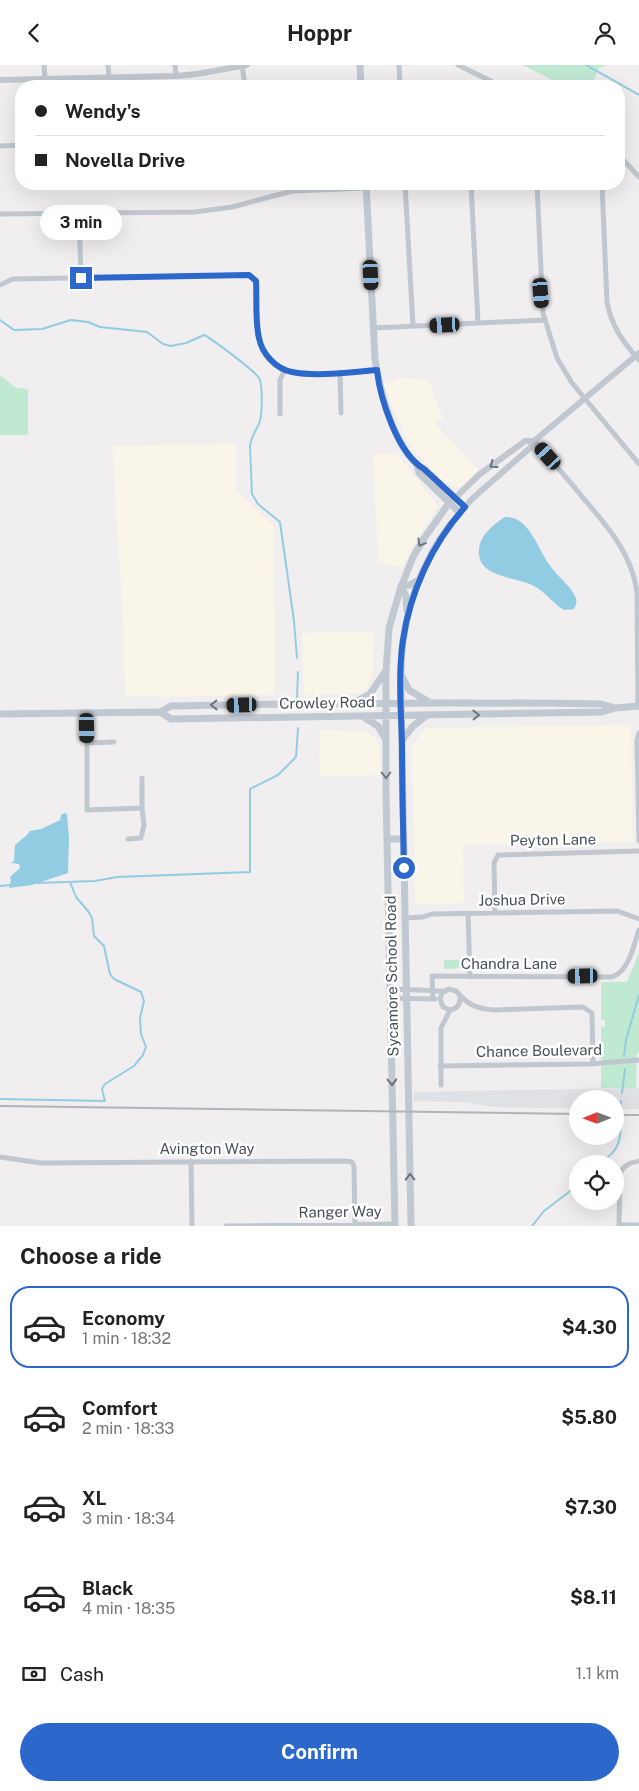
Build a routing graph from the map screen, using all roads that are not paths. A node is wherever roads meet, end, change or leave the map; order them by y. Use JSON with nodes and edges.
{"nodes":[{"id":1,"x":44,"y":65,"type":"edge"},
{"id":2,"x":108,"y":65,"type":"edge"},
{"id":3,"x":175,"y":65,"type":"edge"},
{"id":4,"x":244,"y":65,"type":"edge"},
{"id":5,"x":360,"y":65,"type":"edge"},
{"id":6,"x":399,"y":65,"type":"edge"},
{"id":7,"x":458,"y":65,"type":"edge"},
{"id":8,"x":176,"y":76,"type":"junction"},
{"id":9,"x":109,"y":77,"type":"junction"},
{"id":10,"x":45,"y":79,"type":"junction"},
{"id":11,"x":0,"y":80,"type":"edge"},
{"id":12,"x":245,"y":80,"type":"edge"},
{"id":13,"x":361,"y":80,"type":"edge"},
{"id":14,"x":400,"y":80,"type":"edge"},
{"id":15,"x":487,"y":80,"type":"edge"},
{"id":16,"x":15,"y":145,"type":"edge"},
{"id":17,"x":0,"y":146,"type":"edge"},
{"id":18,"x":625,"y":162,"type":"edge"},
{"id":19,"x":639,"y":177,"type":"edge"},
{"id":20,"x":307,"y":190,"type":"edge"},
{"id":21,"x":366,"y":190,"type":"edge"},
{"id":22,"x":405,"y":190,"type":"edge"},
{"id":23,"x":471,"y":190,"type":"edge"},
{"id":24,"x":536,"y":190,"type":"edge"},
{"id":25,"x":602,"y":190,"type":"edge"},
{"id":26,"x":79,"y":213,"type":"junction"},
{"id":27,"x":0,"y":214,"type":"edge"},
{"id":28,"x":81,"y":278,"type":"junction"},
{"id":29,"x":0,"y":285,"type":"edge"},
{"id":30,"x":544,"y":320,"type":"junction"},
{"id":31,"x":478,"y":323,"type":"junction"},
{"id":32,"x":413,"y":326,"type":"junction"},
{"id":33,"x":374,"y":328,"type":"junction"},
{"id":34,"x":638,"y":357,"type":"edge"},
{"id":35,"x":285,"y":369,"type":"junction"},
{"id":36,"x":377,"y":370,"type":"junction"},
{"id":37,"x":340,"y":372,"type":"junction"},
{"id":38,"x":585,"y":398,"type":"junction"},
{"id":39,"x":341,"y":413,"type":"dead end"},
{"id":40,"x":280,"y":415,"type":"dead end"},
{"id":41,"x":534,"y":441,"type":"junction"},
{"id":42,"x":639,"y":464,"type":"edge"},
{"id":43,"x":452,"y":500,"type":"junction"},
{"id":44,"x":462,"y":510,"type":"junction"},
{"id":45,"x":420,"y":578,"type":"junction"},
{"id":46,"x":401,"y":587,"type":"junction"},
{"id":47,"x":407,"y":617,"type":"junction"},
{"id":48,"x":386,"y":672,"type":"junction"},
{"id":49,"x":401,"y":674,"type":"junction"},
{"id":50,"x":430,"y":702,"type":"junction"},
{"id":51,"x":353,"y":703,"type":"junction"},
{"id":52,"x":386,"y":703,"type":"junction"},
{"id":53,"x":401,"y":703,"type":"junction"},
{"id":54,"x":586,"y":704,"type":"junction"},
{"id":55,"x":639,"y":705,"type":"edge"},
{"id":56,"x":616,"y":708,"type":"junction"},
{"id":57,"x":160,"y":712,"type":"junction"},
{"id":58,"x":86,"y":713,"type":"junction"},
{"id":59,"x":529,"y":713,"type":"junction"},
{"id":60,"x":0,"y":714,"type":"edge"},
{"id":61,"x":386,"y":716,"type":"junction"},
{"id":62,"x":401,"y":716,"type":"junction"},
{"id":63,"x":427,"y":716,"type":"junction"},
{"id":64,"x":362,"y":717,"type":"junction"},
{"id":65,"x":639,"y":733,"type":"edge"},
{"id":66,"x":386,"y":739,"type":"junction"},
{"id":67,"x":402,"y":741,"type":"junction"},
{"id":68,"x":114,"y":742,"type":"dead end"},
{"id":69,"x":87,"y":743,"type":"junction"},
{"id":70,"x":638,"y":768,"type":"edge"},
{"id":71,"x":142,"y":778,"type":"dead end"},
{"id":72,"x":142,"y":809,"type":"junction"},
{"id":73,"x":128,"y":839,"type":"dead end"},
{"id":74,"x":387,"y":839,"type":"junction"},
{"id":75,"x":403,"y":839,"type":"junction"},
{"id":76,"x":639,"y":841,"type":"edge"},
{"id":77,"x":639,"y":851,"type":"edge"},
{"id":78,"x":468,"y":913,"type":"junction"},
{"id":79,"x":494,"y":913,"type":"junction"},
{"id":80,"x":404,"y":918,"type":"junction"},
{"id":81,"x":639,"y":919,"type":"edge"},
{"id":82,"x":639,"y":930,"type":"edge"},
{"id":83,"x":470,"y":977,"type":"junction"},
{"id":84,"x":390,"y":989,"type":"junction"},
{"id":85,"x":406,"y":989,"type":"junction"},
{"id":86,"x":433,"y":990,"type":"junction"},
{"id":87,"x":445,"y":991,"type":"junction"},
{"id":88,"x":390,"y":998,"type":"junction"},
{"id":89,"x":406,"y":998,"type":"junction"},
{"id":90,"x":433,"y":998,"type":"junction"},
{"id":91,"x":460,"y":998,"type":"junction"},
{"id":92,"x":440,"y":999,"type":"junction"},
{"id":93,"x":450,"y":1010,"type":"junction"},
{"id":94,"x":639,"y":1060,"type":"edge"},
{"id":95,"x":593,"y":1063,"type":"junction"},
{"id":96,"x":440,"y":1066,"type":"junction"},
{"id":97,"x":441,"y":1085,"type":"dead end"},
{"id":98,"x":0,"y":1157,"type":"edge"},
{"id":99,"x":191,"y":1161,"type":"junction"},
{"id":100,"x":639,"y":1161,"type":"edge"},
{"id":101,"x":355,"y":1225,"type":"junction"},
{"id":102,"x":395,"y":1225,"type":"edge"},
{"id":103,"x":619,"y":1225,"type":"edge"},
{"id":104,"x":639,"y":1225,"type":"edge"},
{"id":105,"x":192,"y":1226,"type":"edge"},
{"id":106,"x":226,"y":1226,"type":"edge"},
{"id":107,"x":411,"y":1226,"type":"edge"}],
"edges":[{"from":1,"to":10,"type":"street"},
{"from":2,"to":9,"type":"street"},
{"from":3,"to":8,"type":"street"},
{"from":4,"to":8,"type":"street"},
{"from":4,"to":12,"type":"street"},
{"from":5,"to":13,"type":"main road"},
{"from":6,"to":14,"type":"street"},
{"from":7,"to":15,"type":"street"},
{"from":8,"to":9,"type":"street"},
{"from":9,"to":10,"type":"street"},
{"from":10,"to":11,"type":"street"},
{"from":16,"to":17,"type":"street"},
{"from":18,"to":19,"type":"street"},
{"from":20,"to":26,"type":"street"},
{"from":21,"to":33,"type":"main road"},
{"from":22,"to":32,"type":"street"},
{"from":23,"to":31,"type":"street"},
{"from":24,"to":30,"type":"street"},
{"from":25,"to":34,"type":"street"},
{"from":26,"to":27,"type":"street"},
{"from":26,"to":28,"type":"street"},
{"from":28,"to":29,"type":"street"},
{"from":28,"to":35,"type":"street"},
{"from":30,"to":31,"type":"street"},
{"from":30,"to":38,"type":"street"},
{"from":31,"to":32,"type":"street"},
{"from":32,"to":33,"type":"street"},
{"from":33,"to":36,"type":"main road"},
{"from":34,"to":38,"type":"street"},
{"from":35,"to":37,"type":"street"},
{"from":35,"to":40,"type":"street"},
{"from":36,"to":37,"type":"street"},
{"from":36,"to":43,"type":"main road"},
{"from":37,"to":39,"type":"street"},
{"from":38,"to":41,"type":"street"},
{"from":38,"to":42,"type":"street"},
{"from":41,"to":43,"type":"street","one_way":true},
{"from":41,"to":44,"type":"street"},
{"from":41,"to":55,"type":"street"},
{"from":43,"to":44,"type":"main road"},
{"from":43,"to":46,"type":"main road","name":"Sycamore School Road","one_way":true},
{"from":44,"to":45,"type":"main road","name":"Sycamore School Road"},
{"from":45,"to":46,"type":"main road"},
{"from":45,"to":47,"type":"main road","name":"Sycamore School Road"},
{"from":46,"to":47,"type":"main road"},
{"from":46,"to":48,"type":"main road","name":"Sycamore School Road"},
{"from":47,"to":49,"type":"main road","name":"Sycamore School Road"},
{"from":48,"to":51,"type":"main road"},
{"from":48,"to":52,"type":"main road","name":"Sycamore School Road"},
{"from":49,"to":50,"type":"main road"},
{"from":49,"to":53,"type":"main road","name":"Sycamore School Road"},
{"from":50,"to":53,"type":"main road","name":"Crowley Road"},
{"from":50,"to":54,"type":"main road","name":"Crowley Road"},
{"from":51,"to":52,"type":"main road","name":"Crowley Road"},
{"from":51,"to":57,"type":"main road","name":"Crowley Road","one_way":true},
{"from":52,"to":53,"type":"main road","name":"Crowley Road"},
{"from":52,"to":61,"type":"main road","name":"Sycamore School Road"},
{"from":53,"to":62,"type":"main road","name":"Sycamore School Road"},
{"from":54,"to":56,"type":"main road","name":"Crowley Road"},
{"from":54,"to":59,"type":"main road"},
{"from":55,"to":56,"type":"main road","name":"Crowley Road"},
{"from":56,"to":59,"type":"main road","name":"Crowley Road"},
{"from":57,"to":58,"type":"main road","name":"Crowley Road"},
{"from":57,"to":64,"type":"main road","name":"Crowley Road"},
{"from":58,"to":60,"type":"main road","name":"Crowley Road"},
{"from":58,"to":69,"type":"street"},
{"from":63,"to":59,"type":"main road","name":"Crowley Road","one_way":true},
{"from":61,"to":62,"type":"main road","name":"Crowley Road"},
{"from":61,"to":64,"type":"main road","name":"Crowley Road"},
{"from":61,"to":66,"type":"main road","name":"Sycamore School Road"},
{"from":62,"to":63,"type":"main road","name":"Crowley Road"},
{"from":62,"to":67,"type":"main road","name":"Sycamore School Road"},
{"from":63,"to":67,"type":"main road"},
{"from":64,"to":66,"type":"main road"},
{"from":65,"to":70,"type":"street"},
{"from":66,"to":74,"type":"main road","name":"Sycamore School Road","one_way":true},
{"from":67,"to":75,"type":"main road","name":"Sycamore School Road"},
{"from":68,"to":69,"type":"street"},
{"from":69,"to":72,"type":"street"},
{"from":70,"to":76,"type":"street"},
{"from":71,"to":72,"type":"street"},
{"from":72,"to":73,"type":"street"},
{"from":74,"to":75,"type":"main road"},
{"from":74,"to":84,"type":"main road","name":"Sycamore School Road"},
{"from":75,"to":80,"type":"main road","name":"Sycamore School Road"},
{"from":77,"to":79,"type":"street","name":"Peyton Lane"},
{"from":78,"to":79,"type":"street","name":"Joshua Drive"},
{"from":78,"to":80,"type":"street","name":"Joshua Drive"},
{"from":78,"to":83,"type":"street"},
{"from":79,"to":81,"type":"street","name":"Joshua Drive"},
{"from":80,"to":85,"type":"main road","name":"Sycamore School Road"},
{"from":82,"to":83,"type":"street","name":"Chandra Lane"},
{"from":83,"to":86,"type":"street","name":"Chandra Lane"},
{"from":84,"to":85,"type":"street"},
{"from":84,"to":88,"type":"main road","name":"Sycamore School Road"},
{"from":85,"to":86,"type":"street"},
{"from":85,"to":89,"type":"main road","name":"Sycamore School Road"},
{"from":86,"to":87,"type":"street"},
{"from":86,"to":90,"type":"street"},
{"from":87,"to":91,"type":"street"},
{"from":87,"to":92,"type":"street"},
{"from":88,"to":89,"type":"street"},
{"from":88,"to":102,"type":"main road","name":"Sycamore School Road","one_way":true},
{"from":89,"to":90,"type":"street"},
{"from":107,"to":89,"type":"main road","name":"Sycamore School Road","one_way":true},
{"from":90,"to":92,"type":"street"},
{"from":91,"to":93,"type":"street"},
{"from":91,"to":95,"type":"street"},
{"from":92,"to":93,"type":"street"},
{"from":93,"to":96,"type":"street"},
{"from":94,"to":95,"type":"street","name":"Chance Boulevard"},
{"from":95,"to":96,"type":"street","name":"Chance Boulevard"},
{"from":96,"to":97,"type":"street"},
{"from":98,"to":99,"type":"street","name":"Avington Way"},
{"from":99,"to":101,"type":"street","name":"Avington Way"},
{"from":99,"to":105,"type":"street"},
{"from":100,"to":103,"type":"street"},
{"from":101,"to":102,"type":"street","name":"Ranger Way"},
{"from":101,"to":106,"type":"street","name":"Ranger Way"},
{"from":103,"to":104,"type":"street"}]}
